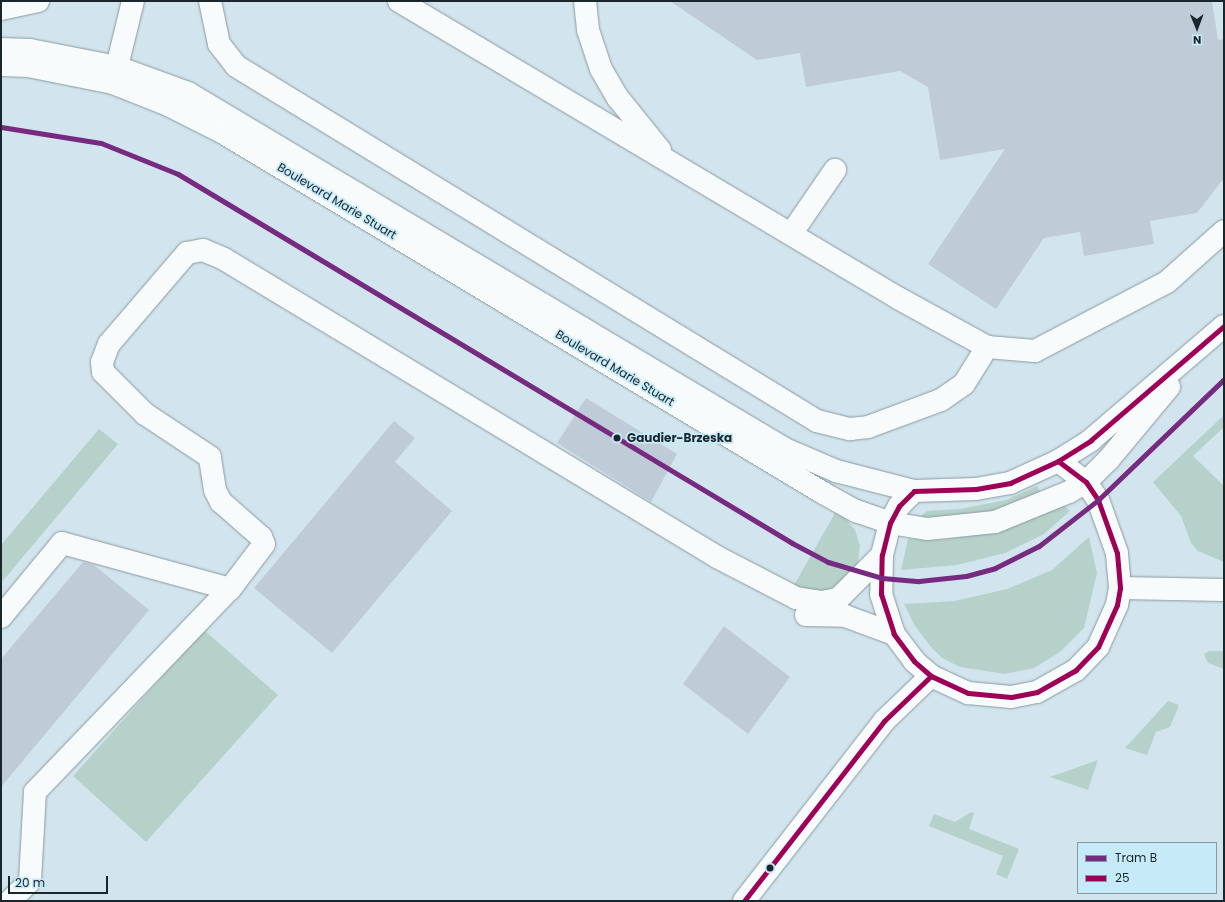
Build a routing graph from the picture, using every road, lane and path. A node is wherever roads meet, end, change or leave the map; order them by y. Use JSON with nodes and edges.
{"nodes":[{"id":1,"x":38,"y":1,"type":"edge"},
{"id":2,"x":133,"y":1,"type":"edge"},
{"id":3,"x":210,"y":1,"type":"edge"},
{"id":4,"x":399,"y":1,"type":"edge"},
{"id":5,"x":585,"y":1,"type":"edge"},
{"id":6,"x":1,"y":9,"type":"edge"},
{"id":7,"x":1,"y":49,"type":"edge"},
{"id":8,"x":1,"y":65,"type":"edge"},
{"id":9,"x":115,"y":75,"type":"junction"},
{"id":10,"x":668,"y":160,"type":"junction"},
{"id":11,"x":835,"y":170,"type":"dead end"},
{"id":12,"x":1224,"y":231,"type":"edge"},
{"id":13,"x":791,"y":234,"type":"junction"},
{"id":14,"x":1224,"y":326,"type":"edge"},
{"id":15,"x":987,"y":347,"type":"junction"},
{"id":16,"x":1195,"y":352,"type":"junction"},
{"id":17,"x":1058,"y":461,"type":"junction"},
{"id":18,"x":1086,"y":482,"type":"junction"},
{"id":19,"x":914,"y":492,"type":"junction"},
{"id":20,"x":890,"y":523,"type":"junction"},
{"id":21,"x":882,"y":555,"type":"junction"},
{"id":22,"x":717,"y":557,"type":"junction"},
{"id":23,"x":1120,"y":588,"type":"junction"},
{"id":24,"x":230,"y":589,"type":"junction"},
{"id":25,"x":1224,"y":590,"type":"edge"},
{"id":26,"x":1,"y":617,"type":"edge"},
{"id":27,"x":894,"y":634,"type":"junction"},
{"id":28,"x":931,"y":676,"type":"junction"},
{"id":29,"x":10,"y":901,"type":"edge"},
{"id":30,"x":744,"y":901,"type":"edge"}],
"edges":[{"from":1,"to":6,"type":"main road"},
{"from":2,"to":9,"type":"main road"},
{"from":3,"to":15,"type":"main road"},
{"from":4,"to":10,"type":"main road"},
{"from":5,"to":10,"type":"main road"},
{"from":7,"to":9,"type":"main road"},
{"from":8,"to":9,"type":"main road","name":"Boulevard Marie Stuart"},
{"from":9,"to":19,"type":"main road","name":"Boulevard Marie Stuart"},
{"from":9,"to":20,"type":"main road","name":"Boulevard Marie Stuart"},
{"from":10,"to":13,"type":"main road"},
{"from":11,"to":13,"type":"main road"},
{"from":12,"to":15,"type":"main road"},
{"from":13,"to":15,"type":"main road"},
{"from":14,"to":16,"type":"main road","name":"Boulevard Marie Stuart"},
{"from":16,"to":17,"type":"main road","name":"Boulevard Marie Stuart"},
{"from":16,"to":18,"type":"main road","name":"Boulevard Marie Stuart"},
{"from":17,"to":18,"type":"main road"},
{"from":17,"to":19,"type":"main road","name":"Boulevard Marie Stuart"},
{"from":18,"to":20,"type":"main road","name":"Boulevard Marie Stuart"},
{"from":18,"to":23,"type":"main road"},
{"from":19,"to":20,"type":"main road"},
{"from":20,"to":21,"type":"main road"},
{"from":21,"to":22,"type":"main road"},
{"from":21,"to":27,"type":"main road"},
{"from":22,"to":24,"type":"main road"},
{"from":22,"to":27,"type":"main road"},
{"from":23,"to":25,"type":"main road"},
{"from":23,"to":28,"type":"main road"},
{"from":24,"to":26,"type":"main road"},
{"from":24,"to":29,"type":"main road"},
{"from":27,"to":28,"type":"main road"},
{"from":28,"to":30,"type":"main road"}]}
